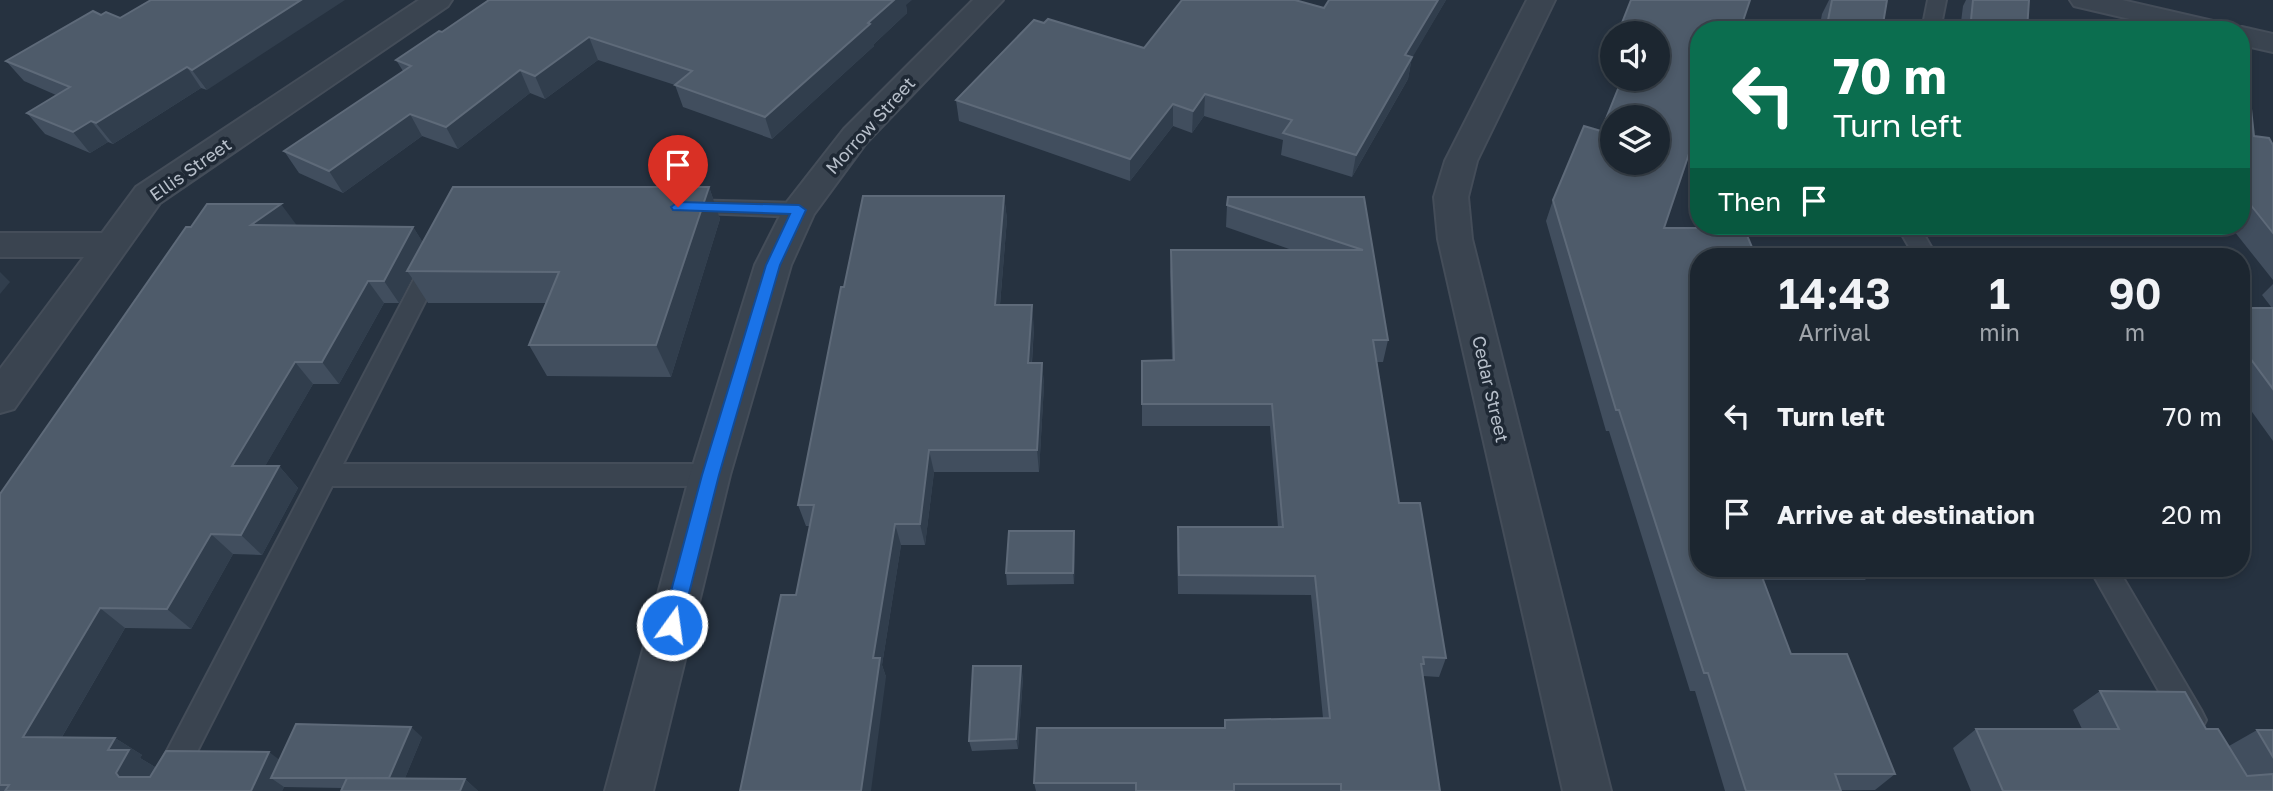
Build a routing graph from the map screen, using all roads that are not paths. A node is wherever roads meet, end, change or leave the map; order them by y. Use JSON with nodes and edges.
{"nodes":[{"id":1,"x":438,"y":0,"type":"edge"},
{"id":2,"x":989,"y":0,"type":"edge"},
{"id":3,"x":1541,"y":0,"type":"edge"},
{"id":4,"x":1937,"y":0,"type":"edge"},
{"id":5,"x":2084,"y":0,"type":"edge"},
{"id":6,"x":1933,"y":21,"type":"edge"},
{"id":7,"x":2176,"y":21,"type":"edge"},
{"id":8,"x":2250,"y":38,"type":"edge"},
{"id":9,"x":2273,"y":43,"type":"edge"},
{"id":10,"x":661,"y":207,"type":"edge"},
{"id":11,"x":799,"y":210,"type":"junction"},
{"id":12,"x":446,"y":239,"type":"edge"},
{"id":13,"x":0,"y":245,"type":"edge"},
{"id":14,"x":112,"y":245,"type":"junction"},
{"id":15,"x":0,"y":398,"type":"edge"},
{"id":16,"x":323,"y":475,"type":"junction"},
{"id":17,"x":710,"y":475,"type":"junction"},
{"id":18,"x":2109,"y":577,"type":"edge"},
{"id":19,"x":2205,"y":744,"type":"edge"},
{"id":20,"x":161,"y":791,"type":"edge"},
{"id":21,"x":629,"y":791,"type":"edge"},
{"id":22,"x":1587,"y":791,"type":"edge"}],
"edges":[{"from":1,"to":14,"type":"street","name":"Ellis Street"},
{"from":2,"to":11,"type":"street","name":"Morrow Street"},
{"from":3,"to":22,"type":"street","name":"Cedar Street"},
{"from":4,"to":6,"type":"lane"},
{"from":5,"to":7,"type":"street"},
{"from":8,"to":9,"type":"street"},
{"from":10,"to":11,"type":"lane"},
{"from":11,"to":17,"type":"street","name":"Morrow Street"},
{"from":12,"to":16,"type":"lane"},
{"from":13,"to":14,"type":"street"},
{"from":14,"to":15,"type":"street","name":"Ellis Street"},
{"from":16,"to":17,"type":"lane"},
{"from":16,"to":20,"type":"lane"},
{"from":17,"to":21,"type":"street","name":"Morrow Street"},
{"from":18,"to":19,"type":"lane"}]}
